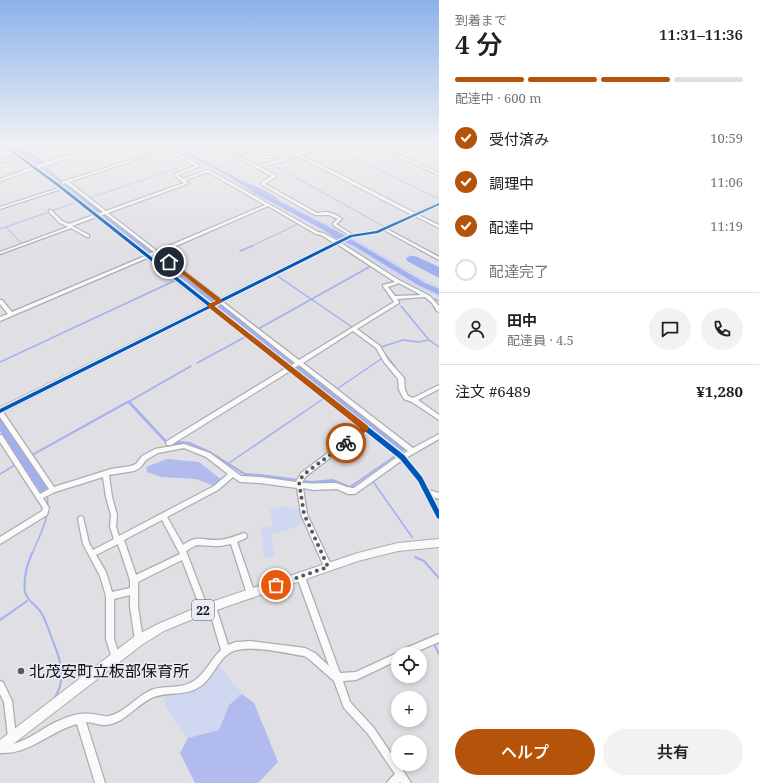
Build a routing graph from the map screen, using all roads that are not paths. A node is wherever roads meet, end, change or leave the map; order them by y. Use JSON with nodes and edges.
{"nodes":[{"id":1,"x":58,"y":182,"type":"edge"},
{"id":2,"x":69,"y":182,"type":"edge"},
{"id":3,"x":185,"y":182,"type":"edge"},
{"id":4,"x":227,"y":182,"type":"edge"},
{"id":5,"x":265,"y":182,"type":"edge"},
{"id":6,"x":350,"y":182,"type":"edge"},
{"id":7,"x":62,"y":184,"type":"junction"},
{"id":8,"x":439,"y":204,"type":"edge"},
{"id":9,"x":268,"y":205,"type":"junction"},
{"id":10,"x":0,"y":208,"type":"edge"},
{"id":11,"x":50,"y":211,"type":"dead end"},
{"id":12,"x":105,"y":213,"type":"junction"},
{"id":13,"x":98,"y":215,"type":"junction"},
{"id":14,"x":415,"y":215,"type":"junction"},
{"id":15,"x":334,"y":222,"type":"junction"},
{"id":16,"x":71,"y":227,"type":"junction"},
{"id":17,"x":439,"y":227,"type":"edge"},
{"id":18,"x":385,"y":229,"type":"junction"},
{"id":19,"x":373,"y":234,"type":"junction"},
{"id":20,"x":88,"y":236,"type":"dead end"},
{"id":21,"x":351,"y":236,"type":"junction"},
{"id":22,"x":338,"y":242,"type":"junction"},
{"id":23,"x":0,"y":253,"type":"edge"},
{"id":24,"x":153,"y":254,"type":"junction"},
{"id":25,"x":439,"y":259,"type":"edge"},
{"id":26,"x":399,"y":282,"type":"junction"},
{"id":27,"x":394,"y":298,"type":"junction"},
{"id":28,"x":430,"y":298,"type":"junction"},
{"id":29,"x":0,"y":301,"type":"edge"},
{"id":30,"x":216,"y":303,"type":"junction"},
{"id":31,"x":439,"y":310,"type":"edge"},
{"id":32,"x":11,"y":314,"type":"junction"},
{"id":33,"x":0,"y":319,"type":"edge"},
{"id":34,"x":353,"y":329,"type":"junction"},
{"id":35,"x":295,"y":365,"type":"junction"},
{"id":36,"x":439,"y":387,"type":"edge"},
{"id":37,"x":414,"y":400,"type":"junction"},
{"id":38,"x":0,"y":411,"type":"edge"},
{"id":39,"x":439,"y":418,"type":"edge"},
{"id":40,"x":365,"y":428,"type":"junction"},
{"id":41,"x":439,"y":436,"type":"edge"},
{"id":42,"x":0,"y":437,"type":"edge"},
{"id":43,"x":169,"y":443,"type":"dead end"},
{"id":44,"x":413,"y":451,"type":"junction"},
{"id":45,"x":402,"y":457,"type":"junction"},
{"id":46,"x":106,"y":474,"type":"junction"},
{"id":47,"x":232,"y":474,"type":"junction"},
{"id":48,"x":300,"y":482,"type":"junction"},
{"id":49,"x":53,"y":490,"type":"junction"},
{"id":50,"x":428,"y":493,"type":"junction"},
{"id":51,"x":439,"y":496,"type":"edge"},
{"id":52,"x":40,"y":497,"type":"junction"},
{"id":53,"x":163,"y":516,"type":"junction"},
{"id":54,"x":439,"y":516,"type":"edge"},
{"id":55,"x":81,"y":519,"type":"dead end"},
{"id":56,"x":244,"y":536,"type":"dead end"},
{"id":57,"x":118,"y":539,"type":"junction"},
{"id":58,"x":233,"y":540,"type":"junction"},
{"id":59,"x":0,"y":541,"type":"edge"},
{"id":60,"x":439,"y":543,"type":"edge"},
{"id":61,"x":183,"y":553,"type":"junction"},
{"id":62,"x":92,"y":554,"type":"junction"},
{"id":63,"x":328,"y":567,"type":"junction"},
{"id":64,"x":301,"y":577,"type":"junction"},
{"id":65,"x":134,"y":580,"type":"junction"},
{"id":66,"x":134,"y":591,"type":"junction"},
{"id":67,"x":251,"y":594,"type":"junction"},
{"id":68,"x":110,"y":596,"type":"junction"},
{"id":69,"x":205,"y":609,"type":"junction"},
{"id":70,"x":439,"y":638,"type":"edge"},
{"id":71,"x":140,"y":640,"type":"junction"},
{"id":72,"x":418,"y":647,"type":"edge"},
{"id":73,"x":225,"y":650,"type":"junction"},
{"id":74,"x":116,"y":658,"type":"junction"},
{"id":75,"x":391,"y":659,"type":"edge"},
{"id":76,"x":336,"y":678,"type":"junction"},
{"id":77,"x":0,"y":684,"type":"edge"},
{"id":78,"x":80,"y":718,"type":"junction"},
{"id":79,"x":12,"y":737,"type":"junction"},
{"id":80,"x":0,"y":748,"type":"edge"},
{"id":81,"x":403,"y":779,"type":"edge"},
{"id":82,"x":100,"y":783,"type":"edge"},
{"id":83,"x":392,"y":783,"type":"edge"}],
"edges":[{"from":1,"to":7,"type":"street"},
{"from":2,"to":7,"type":"street"},
{"from":3,"to":12,"type":"street"},
{"from":4,"to":9,"type":"street"},
{"from":5,"to":15,"type":"street"},
{"from":6,"to":14,"type":"street"},
{"from":7,"to":10,"type":"street"},
{"from":7,"to":12,"type":"street"},
{"from":7,"to":13,"type":"street"},
{"from":8,"to":14,"type":"street"},
{"from":9,"to":22,"type":"street"},
{"from":9,"to":24,"type":"street"},
{"from":11,"to":16,"type":"street"},
{"from":12,"to":13,"type":"street"},
{"from":12,"to":24,"type":"street"},
{"from":13,"to":16,"type":"street"},
{"from":13,"to":24,"type":"street"},
{"from":14,"to":17,"type":"street"},
{"from":14,"to":18,"type":"street"},
{"from":15,"to":19,"type":"street"},
{"from":15,"to":21,"type":"street"},
{"from":16,"to":20,"type":"street"},
{"from":16,"to":23,"type":"street"},
{"from":18,"to":19,"type":"street"},
{"from":18,"to":25,"type":"street"},
{"from":19,"to":21,"type":"street"},
{"from":21,"to":22,"type":"street"},
{"from":22,"to":26,"type":"street"},
{"from":22,"to":30,"type":"street"},
{"from":24,"to":30,"type":"street"},
{"from":24,"to":30,"type":"street"},
{"from":24,"to":32,"type":"street"},
{"from":26,"to":27,"type":"street"},
{"from":26,"to":28,"type":"street"},
{"from":27,"to":28,"type":"street"},
{"from":27,"to":34,"type":"street"},
{"from":28,"to":31,"type":"street"},
{"from":29,"to":32,"type":"street"},
{"from":30,"to":35,"type":"street"},
{"from":30,"to":35,"type":"street"},
{"from":30,"to":38,"type":"street"},
{"from":32,"to":33,"type":"street"},
{"from":34,"to":35,"type":"street"},
{"from":34,"to":37,"type":"street"},
{"from":35,"to":40,"type":"street"},
{"from":35,"to":43,"type":"street"},
{"from":35,"to":44,"type":"street"},
{"from":36,"to":37,"type":"street"},
{"from":37,"to":39,"type":"street"},
{"from":38,"to":49,"type":"street"},
{"from":40,"to":45,"type":"street"},
{"from":40,"to":48,"type":"street"},
{"from":41,"to":44,"type":"street"},
{"from":42,"to":52,"type":"street"},
{"from":44,"to":45,"type":"street"},
{"from":45,"to":48,"type":"street"},
{"from":45,"to":50,"type":"street"},
{"from":46,"to":47,"type":"street"},
{"from":46,"to":49,"type":"street"},
{"from":46,"to":57,"type":"street"},
{"from":47,"to":48,"type":"street"},
{"from":47,"to":53,"type":"street"},
{"from":48,"to":63,"type":"street"},
{"from":49,"to":52,"type":"street"},
{"from":50,"to":51,"type":"street"},
{"from":50,"to":54,"type":"street"},
{"from":52,"to":59,"type":"street"},
{"from":53,"to":57,"type":"street"},
{"from":53,"to":61,"type":"street"},
{"from":55,"to":62,"type":"street"},
{"from":56,"to":58,"type":"street"},
{"from":57,"to":62,"type":"street"},
{"from":57,"to":65,"type":"street"},
{"from":58,"to":61,"type":"street"},
{"from":58,"to":67,"type":"street"},
{"from":60,"to":63,"type":"main road","number":"22"},
{"from":61,"to":65,"type":"street"},
{"from":61,"to":69,"type":"street"},
{"from":62,"to":68,"type":"street"},
{"from":63,"to":64,"type":"main road","number":"22"},
{"from":64,"to":67,"type":"main road","number":"22"},
{"from":64,"to":76,"type":"street"},
{"from":65,"to":66,"type":"street"},
{"from":66,"to":68,"type":"street"},
{"from":66,"to":71,"type":"street"},
{"from":67,"to":69,"type":"main road","number":"22"},
{"from":68,"to":74,"type":"street"},
{"from":69,"to":71,"type":"main road","number":"22"},
{"from":69,"to":73,"type":"street"},
{"from":70,"to":72,"type":"street"},
{"from":71,"to":74,"type":"main road","number":"22"},
{"from":73,"to":76,"type":"street"},
{"from":73,"to":78,"type":"street"},
{"from":74,"to":79,"type":"main road","number":"22"},
{"from":75,"to":76,"type":"street"},
{"from":76,"to":81,"type":"street"},
{"from":77,"to":79,"type":"street"},
{"from":78,"to":80,"type":"street"},
{"from":78,"to":82,"type":"street"},
{"from":79,"to":80,"type":"main road","number":"22"},
{"from":81,"to":83,"type":"street"}]}
